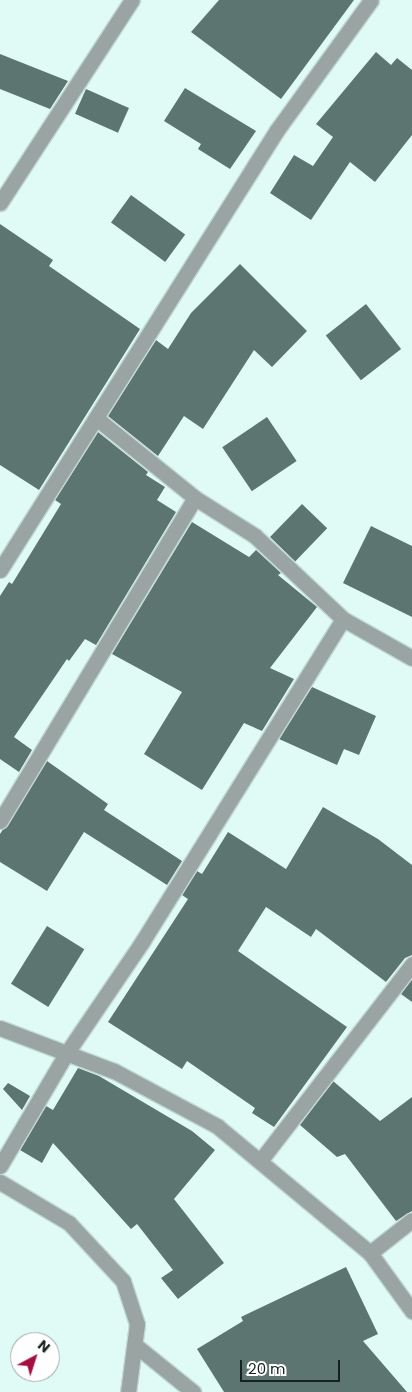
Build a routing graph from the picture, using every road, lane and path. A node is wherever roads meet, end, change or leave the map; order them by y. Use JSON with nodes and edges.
{"nodes":[{"id":1,"x":132,"y":0,"type":"edge"},
{"id":2,"x":371,"y":0,"type":"edge"},
{"id":3,"x":0,"y":203,"type":"edge"},
{"id":4,"x":96,"y":418,"type":"junction"},
{"id":5,"x":195,"y":498,"type":"junction"},
{"id":6,"x":0,"y":570,"type":"edge"},
{"id":7,"x":343,"y":619,"type":"junction"},
{"id":8,"x":412,"y":658,"type":"edge"},
{"id":9,"x":0,"y":821,"type":"edge"},
{"id":10,"x":412,"y":964,"type":"edge"},
{"id":11,"x":0,"y":1028,"type":"edge"},
{"id":12,"x":66,"y":1054,"type":"junction"},
{"id":13,"x":260,"y":1161,"type":"junction"},
{"id":14,"x":0,"y":1166,"type":"edge"},
{"id":15,"x":0,"y":1182,"type":"edge"},
{"id":16,"x":412,"y":1220,"type":"edge"},
{"id":17,"x":370,"y":1253,"type":"junction"},
{"id":18,"x":412,"y":1312,"type":"edge"},
{"id":19,"x":135,"y":1345,"type":"junction"},
{"id":20,"x":128,"y":1392,"type":"edge"},
{"id":21,"x":193,"y":1392,"type":"edge"}],
"edges":[{"from":1,"to":3,"type":"street"},
{"from":2,"to":4,"type":"street"},
{"from":4,"to":5,"type":"street"},
{"from":4,"to":6,"type":"street"},
{"from":5,"to":7,"type":"street"},
{"from":5,"to":9,"type":"street"},
{"from":7,"to":8,"type":"street"},
{"from":7,"to":12,"type":"street"},
{"from":10,"to":13,"type":"street"},
{"from":11,"to":12,"type":"street"},
{"from":12,"to":13,"type":"street"},
{"from":12,"to":14,"type":"street"},
{"from":13,"to":17,"type":"street"},
{"from":15,"to":19,"type":"street"},
{"from":16,"to":17,"type":"street"},
{"from":17,"to":18,"type":"street"},
{"from":19,"to":20,"type":"street"},
{"from":19,"to":21,"type":"street"}]}
